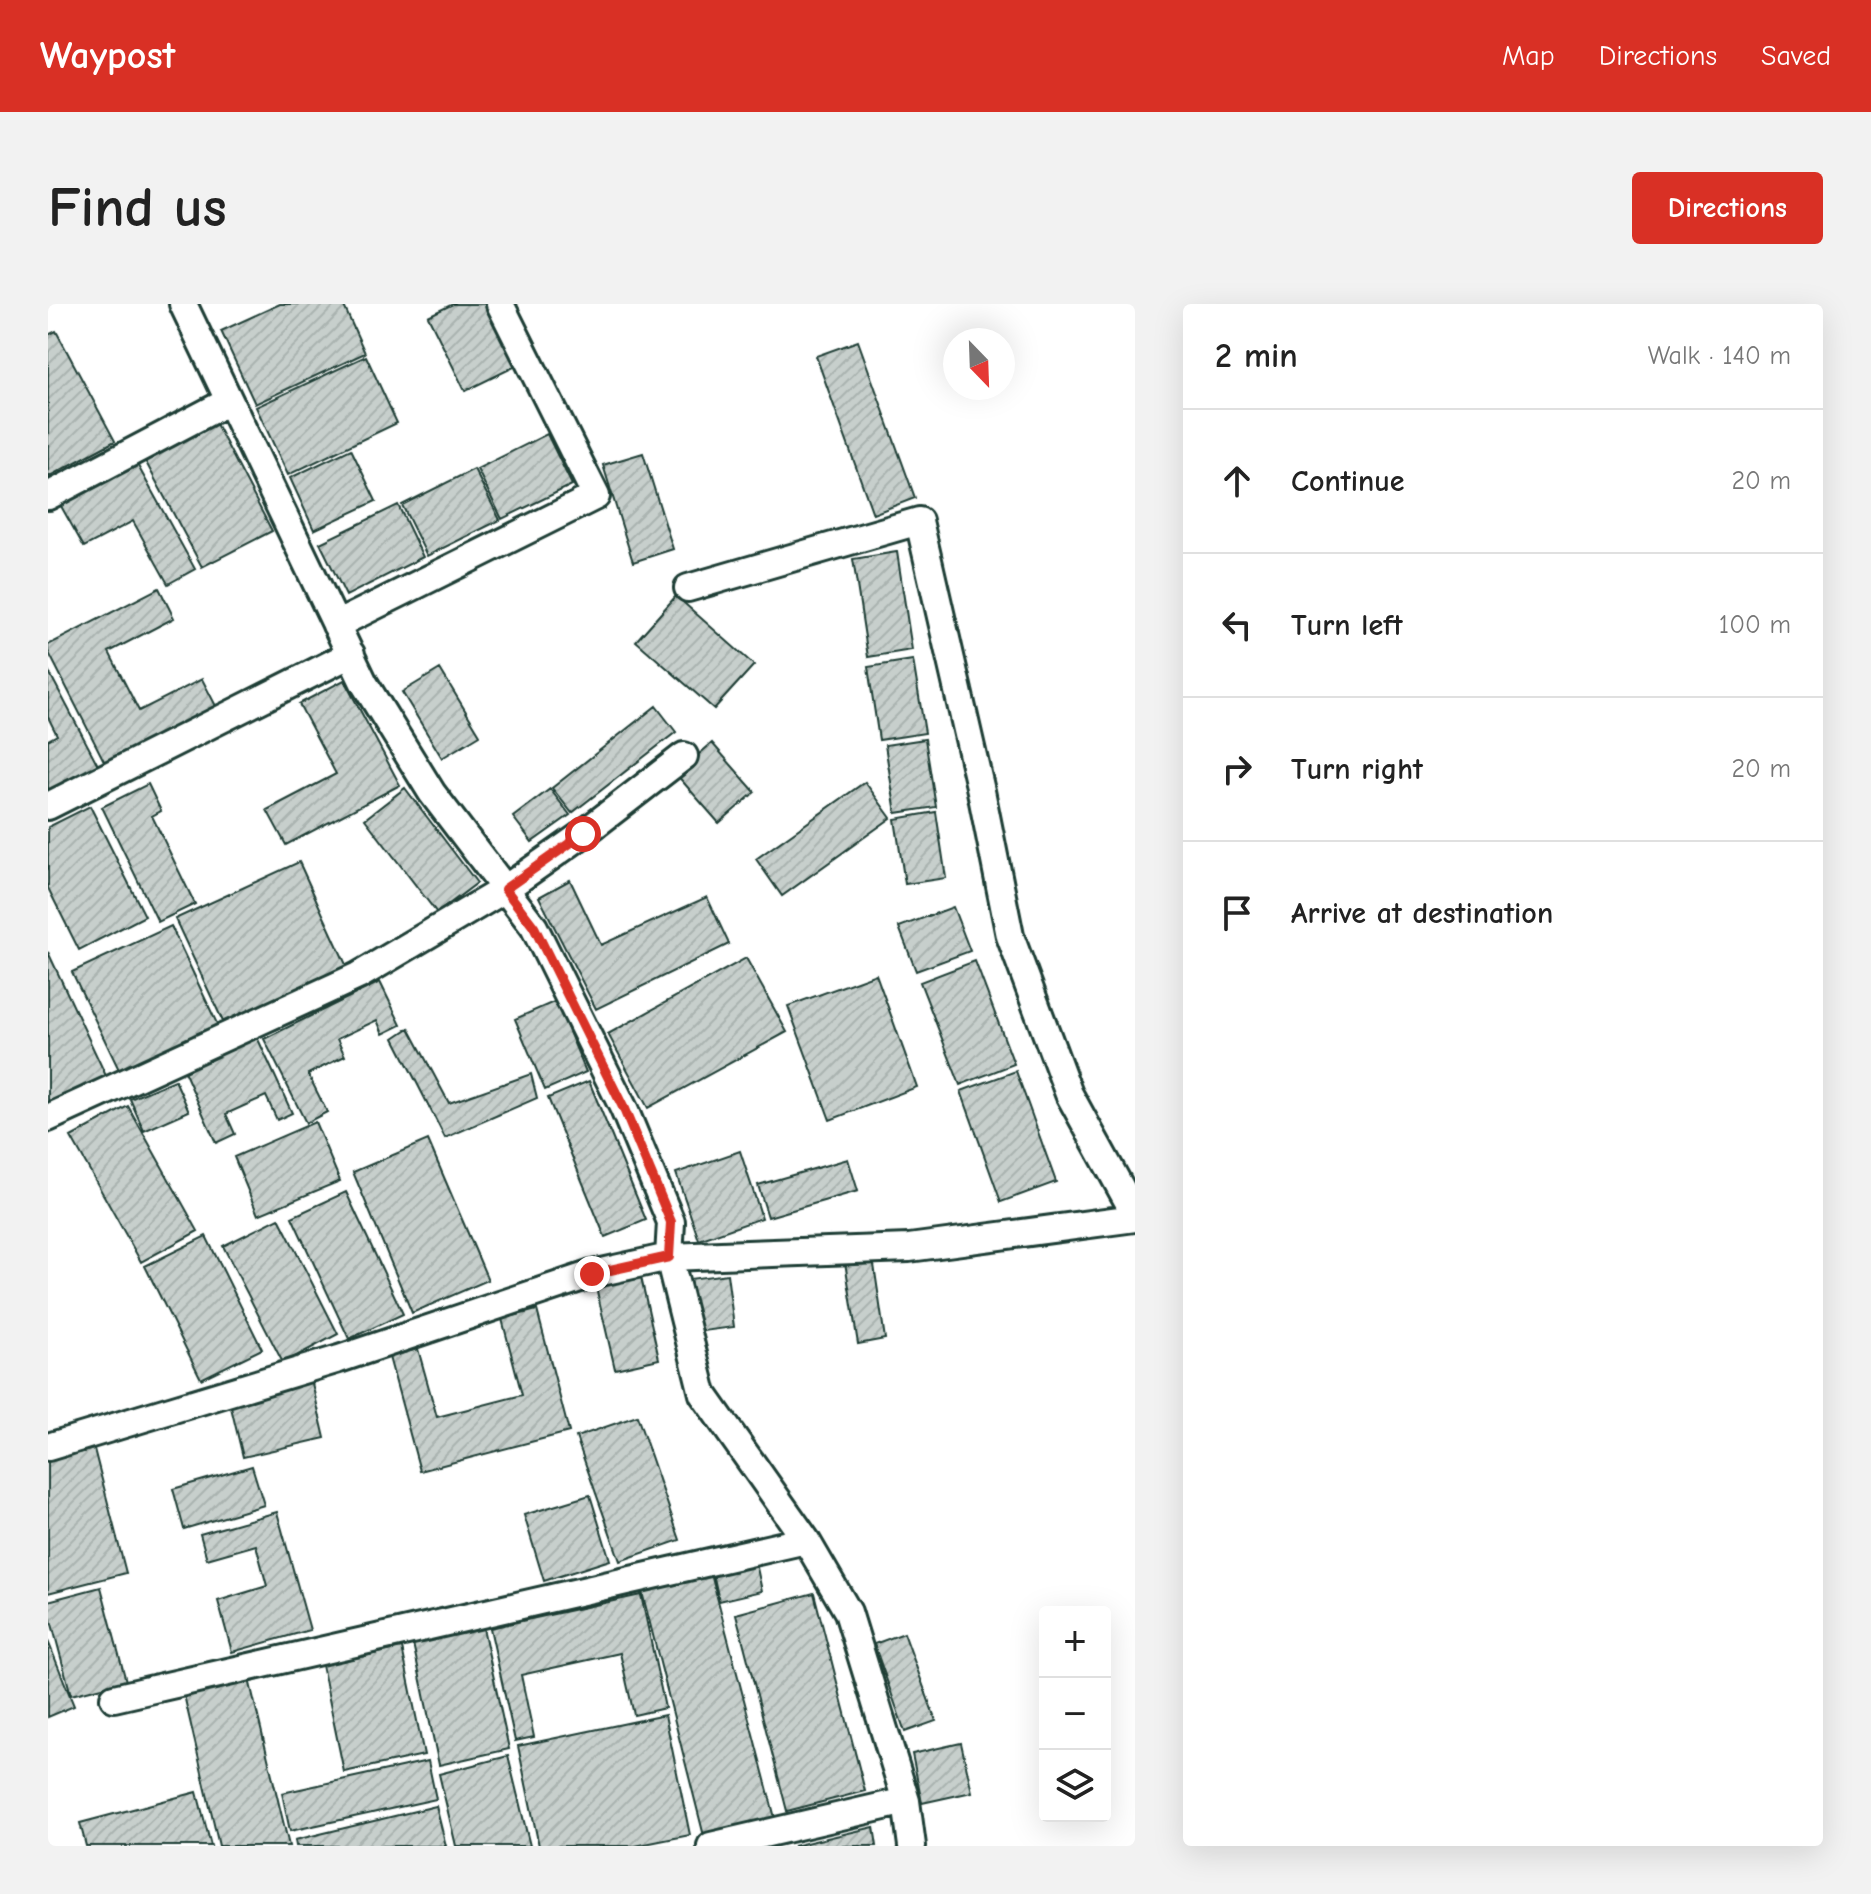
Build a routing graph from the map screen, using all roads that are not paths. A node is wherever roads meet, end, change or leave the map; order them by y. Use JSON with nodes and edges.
{"nodes":[{"id":1,"x":183,"y":304,"type":"edge"},
{"id":2,"x":500,"y":304,"type":"edge"},
{"id":3,"x":229,"y":401,"type":"junction"},
{"id":4,"x":48,"y":496,"type":"edge"},
{"id":5,"x":688,"y":588,"type":"dead end"},
{"id":6,"x":336,"y":625,"type":"junction"},
{"id":7,"x":351,"y":654,"type":"junction"},
{"id":8,"x":684,"y":756,"type":"dead end"},
{"id":9,"x":48,"y":806,"type":"edge"},
{"id":10,"x":505,"y":889,"type":"junction"},
{"id":11,"x":48,"y":1118,"type":"edge"},
{"id":12,"x":1135,"y":1216,"type":"edge"},
{"id":13,"x":669,"y":1257,"type":"junction"},
{"id":14,"x":48,"y":1447,"type":"edge"},
{"id":15,"x":806,"y":1540,"type":"junction"},
{"id":16,"x":114,"y":1698,"type":"dead end"},
{"id":17,"x":906,"y":1801,"type":"junction"},
{"id":18,"x":711,"y":1846,"type":"edge"},
{"id":19,"x":912,"y":1846,"type":"edge"}],
"edges":[{"from":1,"to":3,"type":"street"},
{"from":2,"to":6,"type":"street"},
{"from":3,"to":4,"type":"street"},
{"from":3,"to":6,"type":"street"},
{"from":5,"to":12,"type":"street"},
{"from":6,"to":7,"type":"street"},
{"from":7,"to":9,"type":"street"},
{"from":7,"to":10,"type":"street"},
{"from":8,"to":10,"type":"street"},
{"from":10,"to":11,"type":"street"},
{"from":10,"to":13,"type":"street"},
{"from":12,"to":13,"type":"street"},
{"from":13,"to":14,"type":"street"},
{"from":13,"to":15,"type":"street"},
{"from":15,"to":16,"type":"street"},
{"from":15,"to":17,"type":"street"},
{"from":17,"to":18,"type":"street"},
{"from":17,"to":19,"type":"street"}]}
